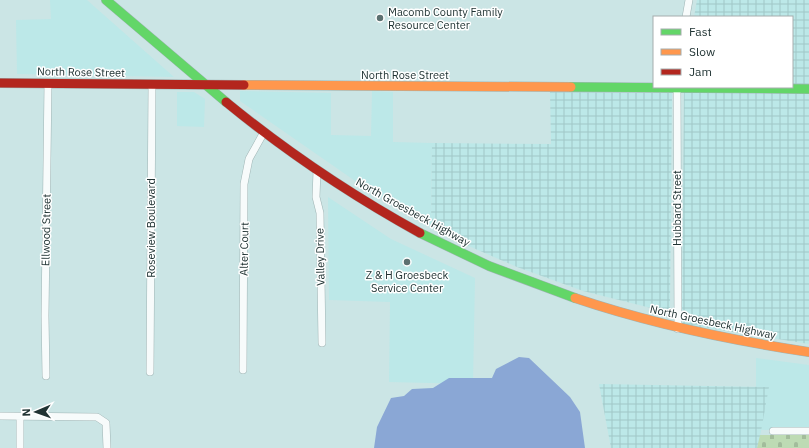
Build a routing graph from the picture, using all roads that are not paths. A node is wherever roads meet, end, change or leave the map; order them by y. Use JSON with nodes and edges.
{"nodes":[{"id":1,"x":106,"y":0,"type":"edge"},
{"id":2,"x":689,"y":0,"type":"edge"},
{"id":3,"x":686,"y":16,"type":"edge"},
{"id":4,"x":0,"y":84,"type":"edge"},
{"id":5,"x":48,"y":84,"type":"junction"},
{"id":6,"x":152,"y":85,"type":"junction"},
{"id":7,"x":208,"y":86,"type":"junction"},
{"id":8,"x":653,"y":87,"type":"edge"},
{"id":9,"x":677,"y":88,"type":"edge"},
{"id":10,"x":743,"y":88,"type":"edge"},
{"id":11,"x":809,"y":89,"type":"edge"},
{"id":12,"x":264,"y":132,"type":"junction"},
{"id":13,"x":317,"y":171,"type":"junction"},
{"id":14,"x":678,"y":329,"type":"junction"},
{"id":15,"x":322,"y":343,"type":"dead end"},
{"id":16,"x":809,"y":352,"type":"edge"},
{"id":17,"x":243,"y":370,"type":"dead end"},
{"id":18,"x":150,"y":372,"type":"dead end"},
{"id":19,"x":46,"y":376,"type":"dead end"},
{"id":20,"x":0,"y":416,"type":"edge"},
{"id":21,"x":20,"y":416,"type":"junction"},
{"id":22,"x":773,"y":431,"type":"dead end"},
{"id":23,"x":809,"y":431,"type":"edge"},
{"id":24,"x":20,"y":448,"type":"edge"},
{"id":25,"x":107,"y":448,"type":"edge"}],
"edges":[{"from":1,"to":7,"type":"street","name":"North Groesbeck Highway"},
{"from":2,"to":3,"type":"street"},
{"from":4,"to":5,"type":"street","name":"North Rose Street"},
{"from":5,"to":6,"type":"street","name":"North Rose Street"},
{"from":5,"to":19,"type":"street","name":"Ellwood Street"},
{"from":6,"to":7,"type":"street","name":"North Rose Street"},
{"from":6,"to":18,"type":"street","name":"Roseview Boulevard"},
{"from":7,"to":8,"type":"street","name":"North Rose Street"},
{"from":7,"to":12,"type":"street","name":"North Groesbeck Highway"},
{"from":9,"to":14,"type":"street","name":"Hubbard Street"},
{"from":10,"to":11,"type":"street","name":"North Rose Street"},
{"from":12,"to":13,"type":"street","name":"North Groesbeck Highway"},
{"from":12,"to":17,"type":"street","name":"Alter Court"},
{"from":13,"to":14,"type":"street","name":"North Groesbeck Highway"},
{"from":13,"to":15,"type":"street","name":"Valley Drive"},
{"from":14,"to":16,"type":"street","name":"North Groesbeck Highway"},
{"from":20,"to":21,"type":"street"},
{"from":21,"to":24,"type":"street"},
{"from":21,"to":25,"type":"street"},
{"from":22,"to":23,"type":"street"}]}
